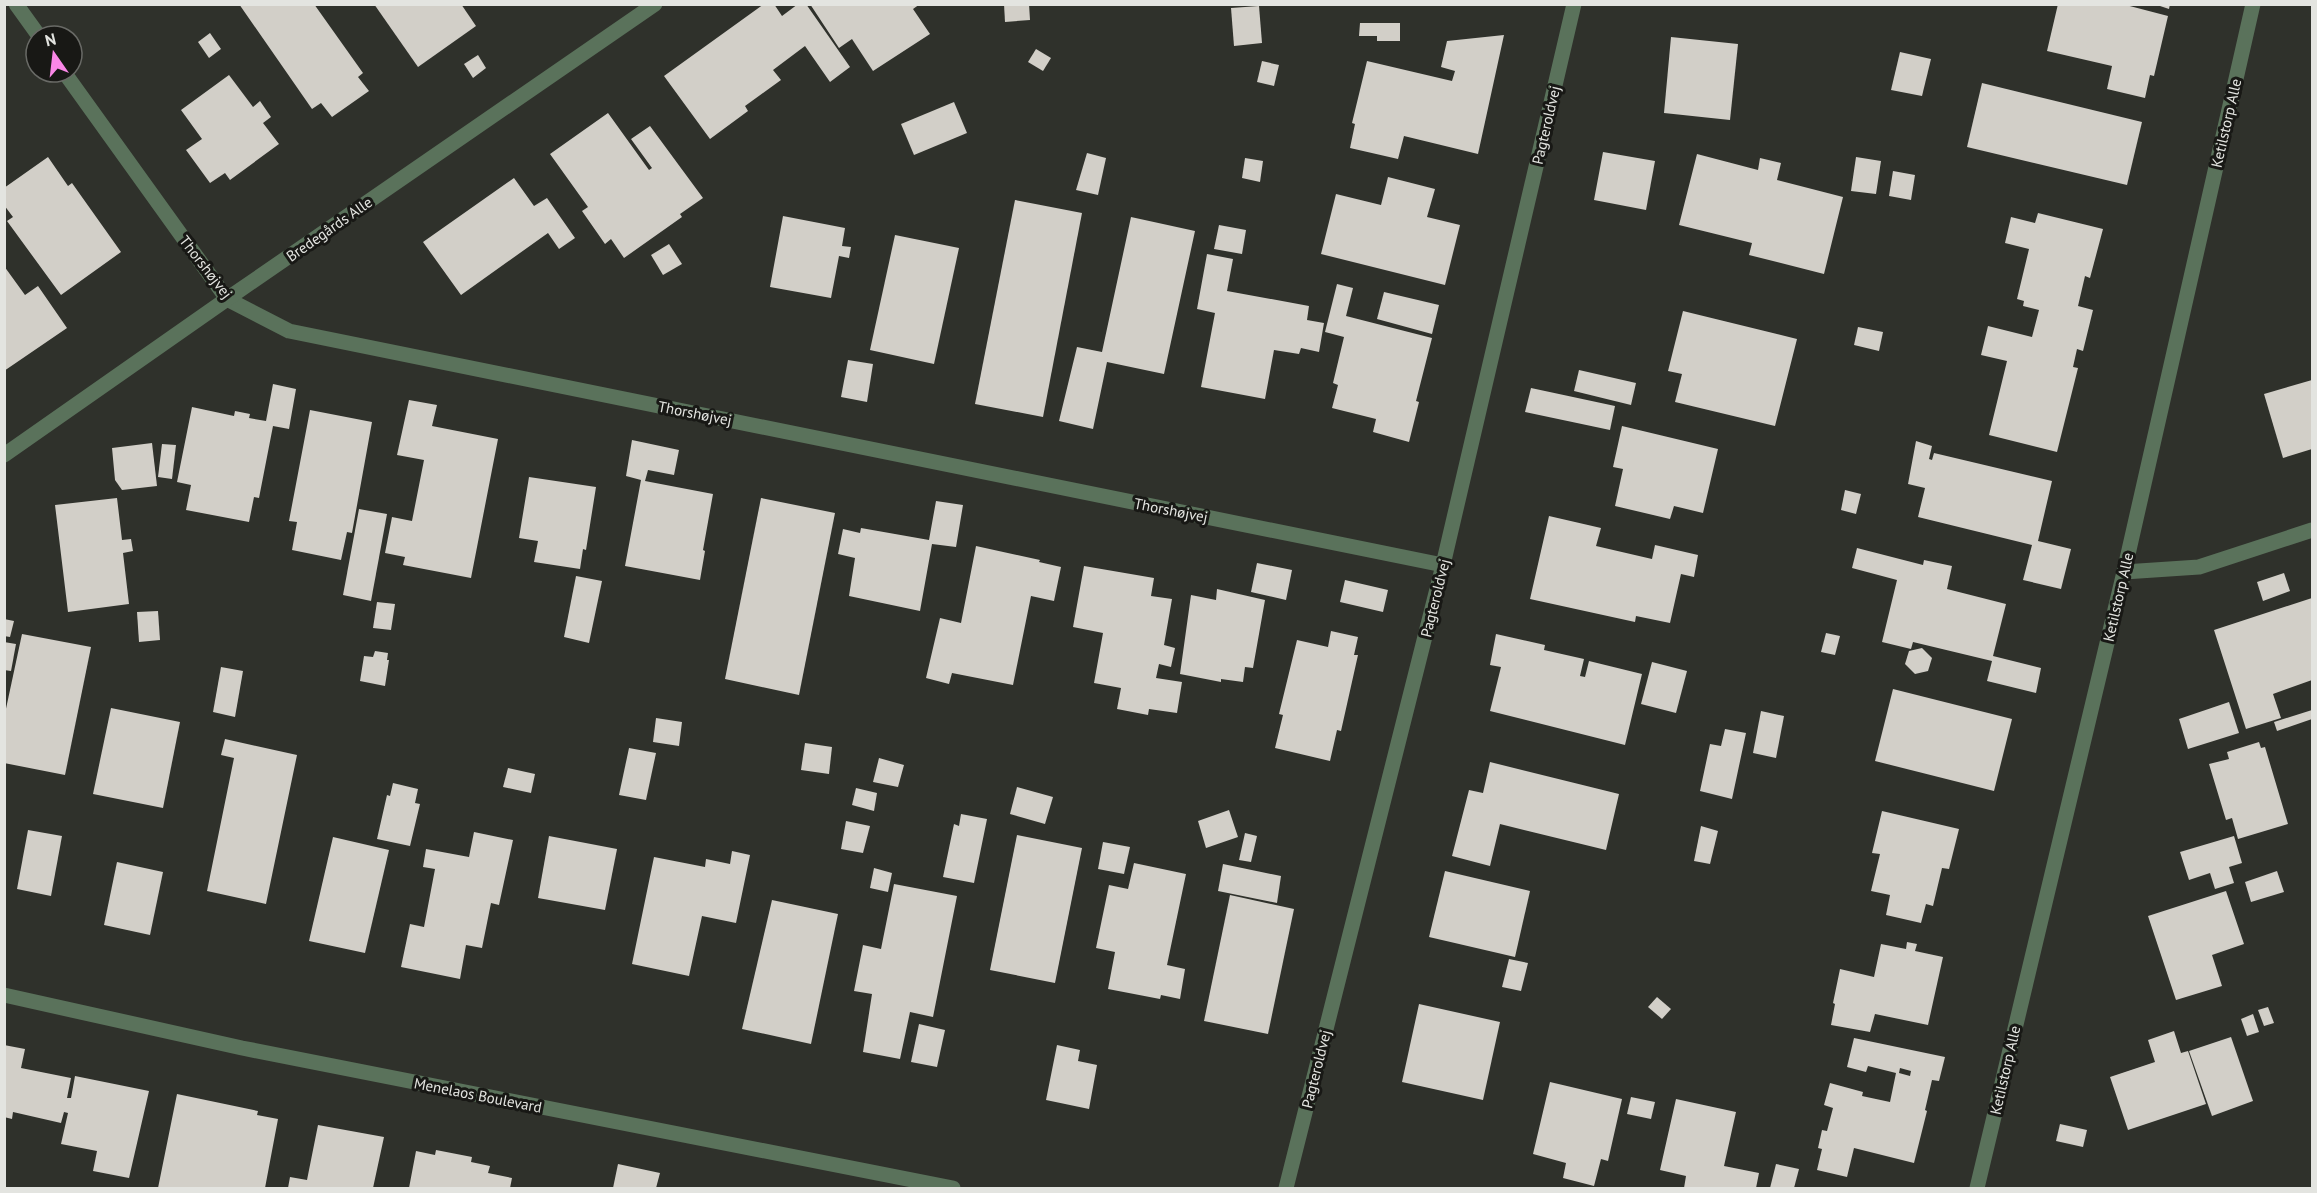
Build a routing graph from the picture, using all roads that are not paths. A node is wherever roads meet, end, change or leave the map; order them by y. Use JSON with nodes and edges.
{"nodes":[{"id":1,"x":16,"y":4,"type":"edge"},
{"id":2,"x":655,"y":4,"type":"edge"},
{"id":3,"x":1574,"y":4,"type":"edge"},
{"id":4,"x":2253,"y":4,"type":"edge"},
{"id":5,"x":30,"y":24,"type":"edge"},
{"id":6,"x":73,"y":84,"type":"edge"},
{"id":7,"x":226,"y":299,"type":"junction"},
{"id":8,"x":4,"y":455,"type":"edge"},
{"id":9,"x":2313,"y":530,"type":"edge"},
{"id":10,"x":1443,"y":565,"type":"junction"},
{"id":11,"x":2124,"y":572,"type":"junction"},
{"id":12,"x":4,"y":995,"type":"edge"},
{"id":13,"x":953,"y":1188,"type":"edge"},
{"id":14,"x":1286,"y":1188,"type":"edge"},
{"id":15,"x":1977,"y":1188,"type":"edge"}],
"edges":[{"from":1,"to":5,"type":"street"},
{"from":2,"to":7,"type":"street","name":"Bredegårds Alle"},
{"from":3,"to":10,"type":"street","name":"Pagteroldvej"},
{"from":4,"to":11,"type":"street","name":"Ketilstorp Alle"},
{"from":6,"to":7,"type":"street","name":"Thorshøjvej"},
{"from":7,"to":8,"type":"street","name":"Bredegårds Alle"},
{"from":7,"to":10,"type":"street","name":"Thorshøjvej"},
{"from":9,"to":11,"type":"street"},
{"from":10,"to":14,"type":"street","name":"Pagteroldvej"},
{"from":11,"to":15,"type":"street","name":"Ketilstorp Alle"},
{"from":12,"to":13,"type":"street","name":"Menelaos Boulevard"}]}
